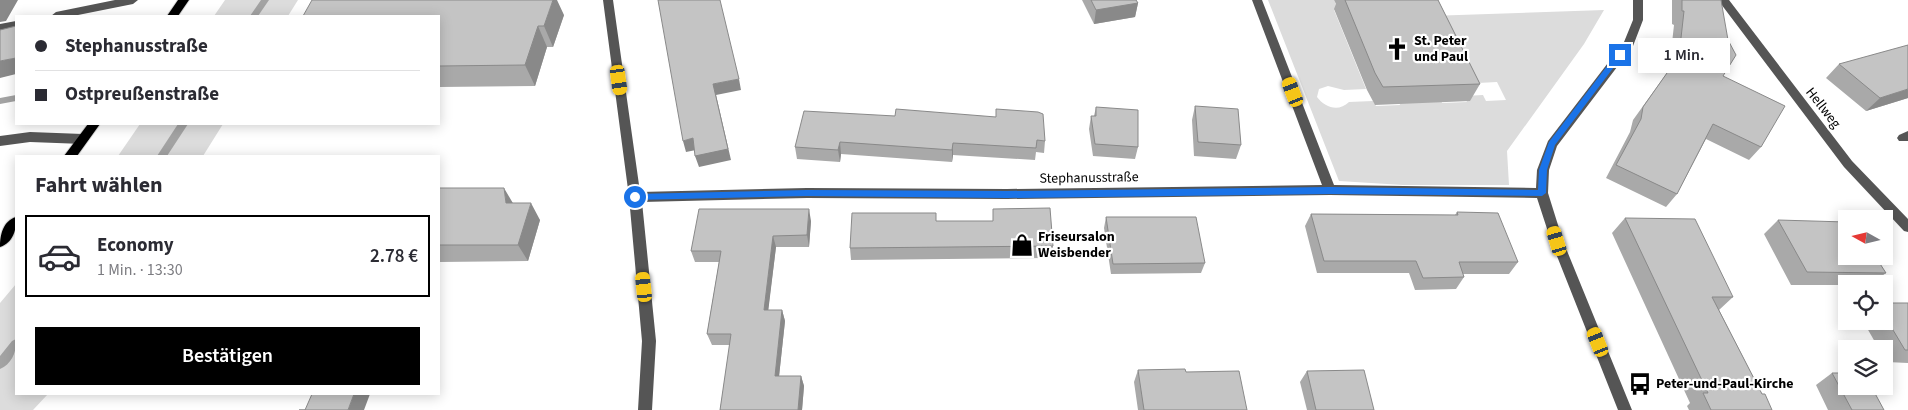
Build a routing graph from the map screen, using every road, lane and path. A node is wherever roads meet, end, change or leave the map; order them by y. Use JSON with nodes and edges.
{"nodes":[{"id":1,"x":133,"y":0,"type":"edge"},
{"id":2,"x":184,"y":0,"type":"edge"},
{"id":3,"x":608,"y":0,"type":"edge"},
{"id":4,"x":1257,"y":0,"type":"edge"},
{"id":5,"x":1638,"y":0,"type":"edge"},
{"id":6,"x":1723,"y":0,"type":"edge"},
{"id":7,"x":61,"y":15,"type":"edge"},
{"id":8,"x":173,"y":15,"type":"edge"},
{"id":9,"x":15,"y":25,"type":"edge"},
{"id":10,"x":0,"y":28,"type":"edge"},
{"id":11,"x":93,"y":125,"type":"edge"},
{"id":12,"x":83,"y":139,"type":"junction"},
{"id":13,"x":0,"y":141,"type":"edge"},
{"id":14,"x":71,"y":155,"type":"edge"},
{"id":15,"x":1330,"y":190,"type":"junction"},
{"id":16,"x":1542,"y":193,"type":"junction"},
{"id":17,"x":635,"y":197,"type":"junction"},
{"id":18,"x":15,"y":223,"type":"edge"},
{"id":19,"x":1908,"y":227,"type":"edge"},
{"id":20,"x":0,"y":242,"type":"edge"},
{"id":21,"x":645,"y":410,"type":"edge"},
{"id":22,"x":1625,"y":410,"type":"edge"}],
"edges":[{"from":1,"to":7,"type":"street"},
{"from":2,"to":8,"type":"main road"},
{"from":3,"to":17,"type":"street"},
{"from":4,"to":15,"type":"street"},
{"from":5,"to":16,"type":"street"},
{"from":6,"to":19,"type":"street","name":"Hellweg"},
{"from":9,"to":10,"type":"street"},
{"from":11,"to":12,"type":"main road"},
{"from":12,"to":13,"type":"street"},
{"from":12,"to":14,"type":"main road"},
{"from":15,"to":16,"type":"street","name":"Stephanusstraße"},
{"from":15,"to":17,"type":"street","name":"Stephanusstraße"},
{"from":16,"to":22,"type":"street"},
{"from":17,"to":21,"type":"street"},
{"from":18,"to":20,"type":"main road"}]}
